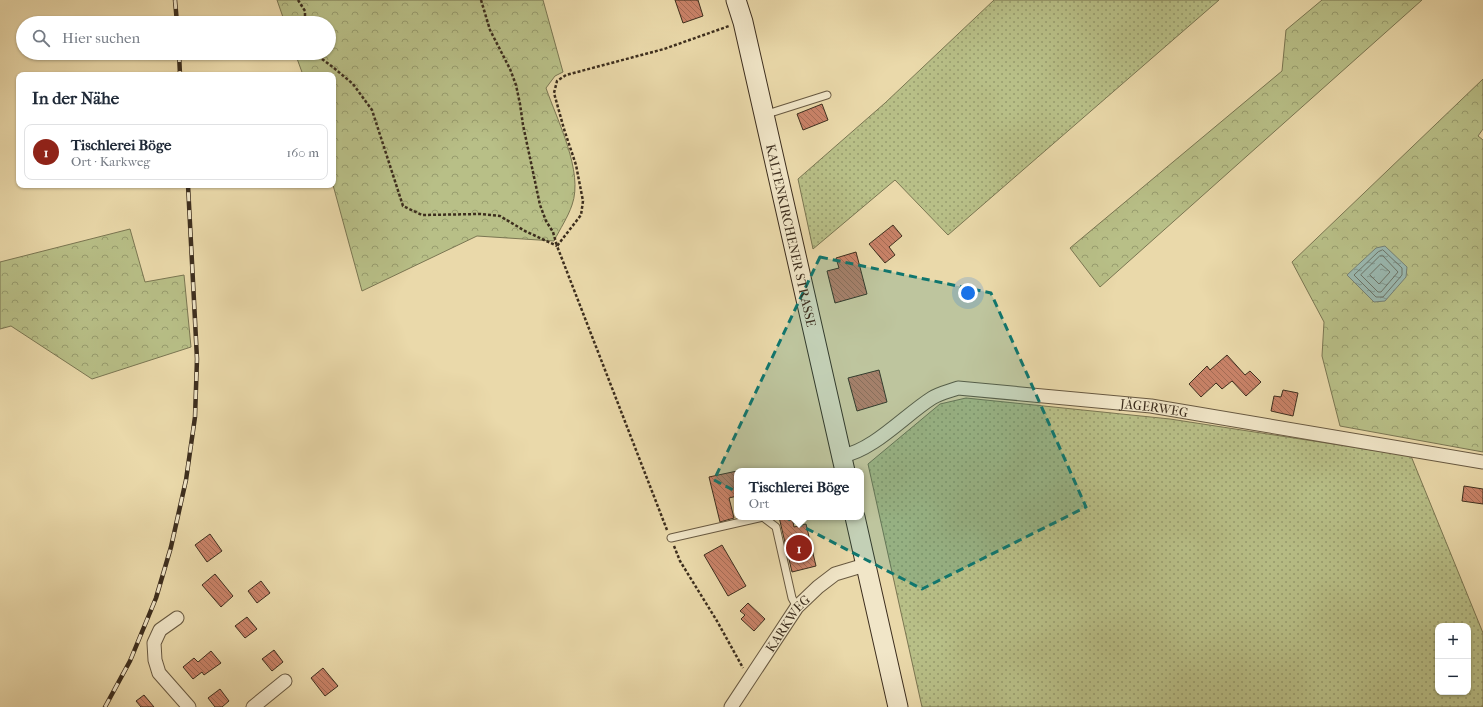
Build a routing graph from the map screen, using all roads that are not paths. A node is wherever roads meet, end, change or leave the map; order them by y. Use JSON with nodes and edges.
{"nodes":[{"id":1,"x":736,"y":0,"type":"edge"},
{"id":2,"x":826,"y":95,"type":"dead end"},
{"id":3,"x":764,"y":115,"type":"junction"},
{"id":4,"x":1483,"y":462,"type":"edge"},
{"id":5,"x":844,"y":463,"type":"edge"},
{"id":6,"x":750,"y":520,"type":"edge"},
{"id":7,"x":767,"y":520,"type":"edge"},
{"id":8,"x":856,"y":520,"type":"edge"},
{"id":9,"x":671,"y":538,"type":"road end"},
{"id":10,"x":865,"y":565,"type":"junction"},
{"id":11,"x":797,"y":608,"type":"junction"},
{"id":12,"x":177,"y":618,"type":"dead end"},
{"id":13,"x":285,"y":681,"type":"dead end"},
{"id":14,"x":189,"y":707,"type":"edge"},
{"id":15,"x":253,"y":707,"type":"edge"},
{"id":16,"x":731,"y":707,"type":"edge"},
{"id":17,"x":898,"y":707,"type":"edge"}],
"edges":[{"from":1,"to":3,"type":"main road","name":"KALTENKIRCHENER STRASSE"},
{"from":2,"to":3,"type":"lane"},
{"from":3,"to":5,"type":"main road","name":"KALTENKIRCHENER STRASSE"},
{"from":4,"to":5,"type":"street","name":"JÄGERWEG"},
{"from":6,"to":9,"type":"lane"},
{"from":7,"to":11,"type":"lane"},
{"from":8,"to":10,"type":"main road"},
{"from":10,"to":11,"type":"street","name":"KARKWEG"},
{"from":10,"to":17,"type":"main road"},
{"from":11,"to":16,"type":"street","name":"KARKWEG"},
{"from":12,"to":14,"type":"street"},
{"from":13,"to":15,"type":"street"}]}
